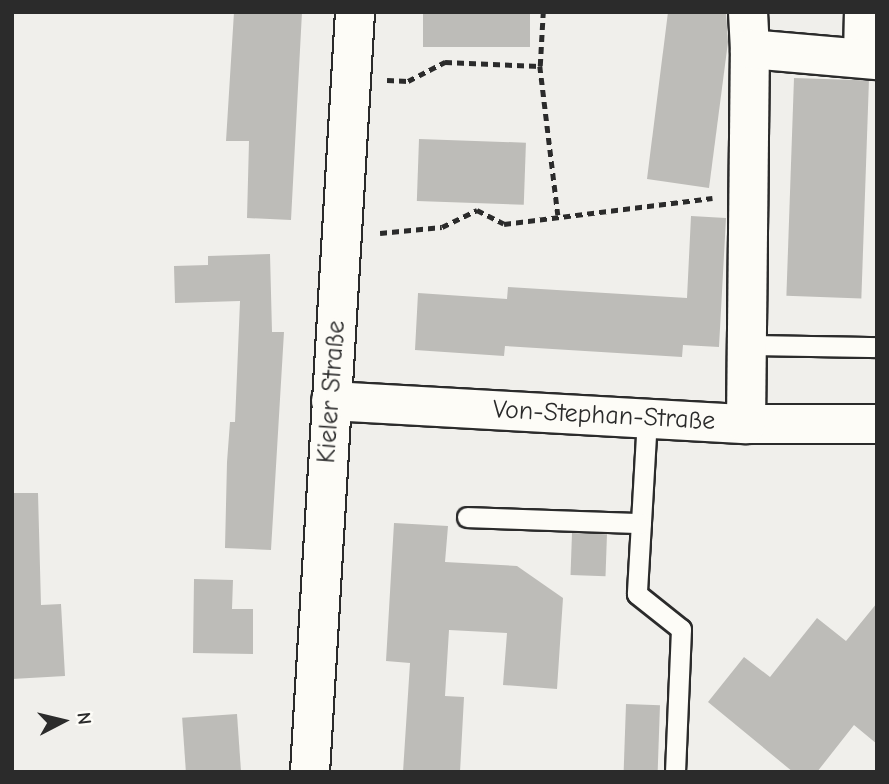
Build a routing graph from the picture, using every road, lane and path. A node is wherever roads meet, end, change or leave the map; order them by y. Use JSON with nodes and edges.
{"nodes":[{"id":1,"x":355,"y":12,"type":"edge"},
{"id":2,"x":543,"y":12,"type":"edge"},
{"id":3,"x":864,"y":12,"type":"edge"},
{"id":4,"x":749,"y":30,"type":"edge"},
{"id":5,"x":870,"y":59,"type":"edge"},
{"id":6,"x":540,"y":66,"type":"junction"},
{"id":7,"x":352,"y":78,"type":"junction"},
{"id":8,"x":748,"y":194,"type":"junction"},
{"id":9,"x":558,"y":215,"type":"junction"},
{"id":10,"x":342,"y":232,"type":"junction"},
{"id":11,"x":747,"y":345,"type":"junction"},
{"id":12,"x":874,"y":347,"type":"dead end"},
{"id":13,"x":331,"y":401,"type":"junction"},
{"id":14,"x":647,"y":418,"type":"junction"},
{"id":15,"x":746,"y":424,"type":"junction"},
{"id":16,"x":877,"y":424,"type":"edge"},
{"id":17,"x":467,"y":517,"type":"dead end"},
{"id":18,"x":642,"y":523,"type":"junction"},
{"id":19,"x":310,"y":772,"type":"edge"},
{"id":20,"x":675,"y":772,"type":"edge"}],
"edges":[{"from":1,"to":7,"type":"street","name":"Kieler Straße"},
{"from":2,"to":6,"type":"path"},
{"from":3,"to":5,"type":"street"},
{"from":4,"to":5,"type":"street"},
{"from":4,"to":8,"type":"street"},
{"from":6,"to":7,"type":"path"},
{"from":6,"to":9,"type":"path"},
{"from":7,"to":10,"type":"street","name":"Kieler Straße"},
{"from":8,"to":9,"type":"path"},
{"from":8,"to":11,"type":"street"},
{"from":9,"to":10,"type":"path"},
{"from":10,"to":13,"type":"street","name":"Kieler Straße"},
{"from":11,"to":12,"type":"lane"},
{"from":11,"to":15,"type":"street"},
{"from":13,"to":14,"type":"street","name":"Von-Stephan-Straße"},
{"from":13,"to":19,"type":"street","name":"Kieler Straße"},
{"from":14,"to":15,"type":"street","name":"Von-Stephan-Straße"},
{"from":14,"to":18,"type":"lane"},
{"from":15,"to":16,"type":"street","name":"Von-Stephan-Straße"},
{"from":17,"to":18,"type":"lane"},
{"from":18,"to":20,"type":"lane"}]}
